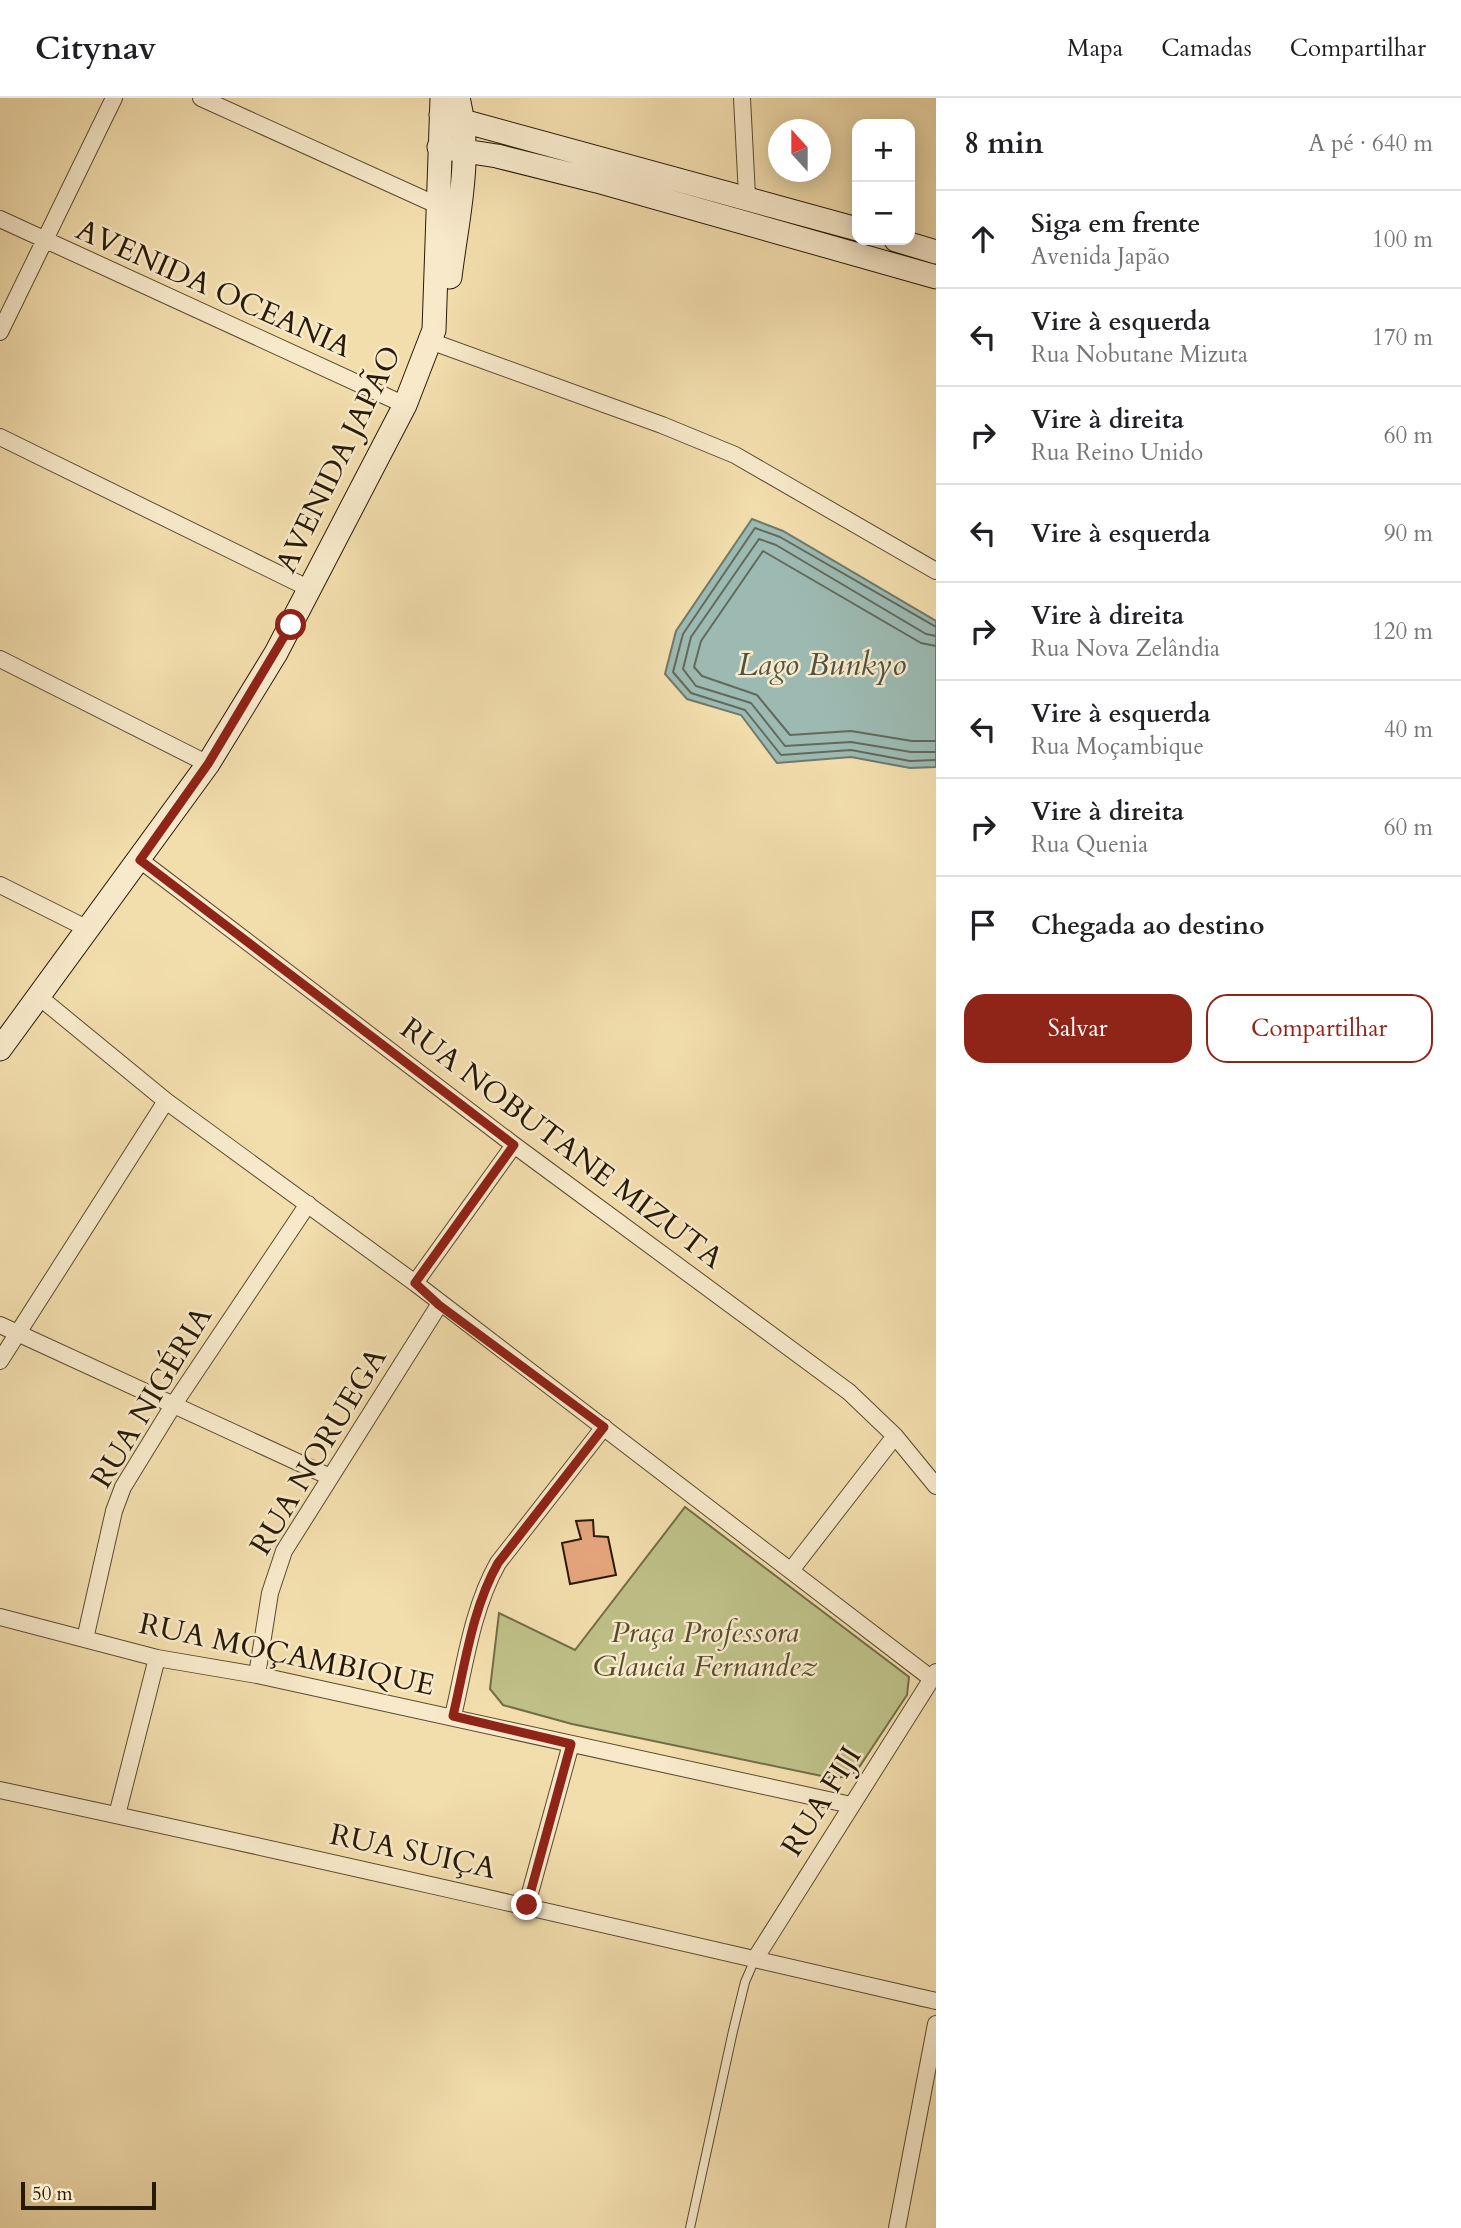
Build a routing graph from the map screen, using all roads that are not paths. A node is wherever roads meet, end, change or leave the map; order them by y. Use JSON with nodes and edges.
{"nodes":[{"id":1,"x":114,"y":98,"type":"edge"},
{"id":2,"x":201,"y":98,"type":"edge"},
{"id":3,"x":742,"y":98,"type":"edge"},
{"id":4,"x":461,"y":106,"type":"edge"},
{"id":5,"x":442,"y":107,"type":"edge"},
{"id":6,"x":439,"y":147,"type":"junction"},
{"id":7,"x":465,"y":150,"type":"junction"},
{"id":8,"x":497,"y":156,"type":"junction"},
{"id":9,"x":462,"y":177,"type":"junction"},
{"id":10,"x":747,"y":196,"type":"junction"},
{"id":11,"x":439,"y":206,"type":"junction"},
{"id":12,"x":0,"y":219,"type":"edge"},
{"id":13,"x":852,"y":228,"type":"edge"},
{"id":14,"x":43,"y":240,"type":"junction"},
{"id":15,"x":914,"y":245,"type":"edge"},
{"id":16,"x":936,"y":251,"type":"edge"},
{"id":17,"x":936,"y":277,"type":"edge"},
{"id":18,"x":0,"y":332,"type":"edge"},
{"id":19,"x":432,"y":335,"type":"junction"},
{"id":20,"x":405,"y":405,"type":"junction"},
{"id":21,"x":0,"y":437,"type":"edge"},
{"id":22,"x":936,"y":571,"type":"edge"},
{"id":23,"x":310,"y":589,"type":"junction"},
{"id":24,"x":0,"y":659,"type":"edge"},
{"id":25,"x":208,"y":764,"type":"junction"},
{"id":26,"x":140,"y":860,"type":"junction"},
{"id":27,"x":0,"y":885,"type":"edge"},
{"id":28,"x":88,"y":929,"type":"junction"},
{"id":29,"x":38,"y":996,"type":"junction"},
{"id":30,"x":0,"y":1049,"type":"edge"},
{"id":31,"x":166,"y":1101,"type":"junction"},
{"id":32,"x":514,"y":1145,"type":"junction"},
{"id":33,"x":308,"y":1204,"type":"junction"},
{"id":34,"x":415,"y":1283,"type":"junction"},
{"id":35,"x":439,"y":1305,"type":"junction"},
{"id":36,"x":0,"y":1325,"type":"edge"},
{"id":37,"x":15,"y":1334,"type":"junction"},
{"id":38,"x":0,"y":1362,"type":"edge"},
{"id":39,"x":174,"y":1404,"type":"junction"},
{"id":40,"x":604,"y":1427,"type":"junction"},
{"id":41,"x":895,"y":1436,"type":"junction"},
{"id":42,"x":330,"y":1477,"type":"junction"},
{"id":43,"x":936,"y":1486,"type":"edge"},
{"id":44,"x":792,"y":1569,"type":"junction"},
{"id":45,"x":0,"y":1617,"type":"edge"},
{"id":46,"x":85,"y":1639,"type":"junction"},
{"id":47,"x":157,"y":1658,"type":"junction"},
{"id":48,"x":257,"y":1675,"type":"junction"},
{"id":49,"x":935,"y":1681,"type":"edge"},
{"id":50,"x":453,"y":1716,"type":"junction"},
{"id":51,"x":571,"y":1744,"type":"junction"},
{"id":52,"x":0,"y":1790,"type":"edge"},
{"id":53,"x":851,"y":1805,"type":"junction"},
{"id":54,"x":117,"y":1815,"type":"junction"},
{"id":55,"x":527,"y":1905,"type":"junction"},
{"id":56,"x":755,"y":1959,"type":"junction"},
{"id":57,"x":936,"y":2001,"type":"edge"},
{"id":58,"x":936,"y":2024,"type":"edge"},
{"id":59,"x":690,"y":2228,"type":"edge"},
{"id":60,"x":897,"y":2228,"type":"edge"}],
"edges":[{"from":1,"to":14,"type":"street"},
{"from":2,"to":11,"type":"street"},
{"from":3,"to":10,"type":"street"},
{"from":4,"to":5,"type":"main road"},
{"from":4,"to":7,"type":"main road"},
{"from":4,"to":10,"type":"main road"},
{"from":5,"to":6,"type":"main road","name":"AVENIDA JAPÃO"},
{"from":6,"to":7,"type":"main road"},
{"from":6,"to":11,"type":"main road","name":"AVENIDA JAPÃO"},
{"from":7,"to":8,"type":"main road"},
{"from":7,"to":9,"type":"main road"},
{"from":8,"to":9,"type":"main road"},
{"from":8,"to":17,"type":"main road"},
{"from":9,"to":19,"type":"main road"},
{"from":10,"to":13,"type":"main road"},
{"from":11,"to":19,"type":"main road","name":"AVENIDA JAPÃO"},
{"from":12,"to":14,"type":"street","name":"AVENIDA OCEANIA"},
{"from":14,"to":18,"type":"street"},
{"from":14,"to":20,"type":"street","name":"AVENIDA OCEANIA"},
{"from":15,"to":16,"type":"main road"},
{"from":19,"to":20,"type":"main road","name":"AVENIDA JAPÃO"},
{"from":19,"to":22,"type":"street"},
{"from":20,"to":23,"type":"main road","name":"AVENIDA JAPÃO"},
{"from":21,"to":23,"type":"street"},
{"from":23,"to":25,"type":"main road","name":"AVENIDA JAPÃO"},
{"from":24,"to":25,"type":"street"},
{"from":25,"to":26,"type":"main road","name":"AVENIDA JAPÃO"},
{"from":26,"to":28,"type":"main road","name":"AVENIDA JAPÃO"},
{"from":26,"to":32,"type":"street","name":"RUA NOBUTANE MIZUTA"},
{"from":27,"to":28,"type":"street"},
{"from":28,"to":29,"type":"main road","name":"AVENIDA JAPÃO"},
{"from":29,"to":30,"type":"main road","name":"AVENIDA JAPÃO"},
{"from":29,"to":31,"type":"street"},
{"from":31,"to":33,"type":"street"},
{"from":31,"to":37,"type":"street"},
{"from":32,"to":34,"type":"street"},
{"from":32,"to":41,"type":"street","name":"RUA NOBUTANE MIZUTA"},
{"from":33,"to":34,"type":"street"},
{"from":33,"to":39,"type":"street","name":"RUA NIGÉRIA"},
{"from":34,"to":35,"type":"street"},
{"from":35,"to":40,"type":"street"},
{"from":35,"to":42,"type":"street","name":"RUA NORUEGA"},
{"from":36,"to":37,"type":"street"},
{"from":37,"to":38,"type":"street"},
{"from":37,"to":39,"type":"street"},
{"from":39,"to":42,"type":"street"},
{"from":39,"to":46,"type":"street","name":"RUA NIGÉRIA"},
{"from":40,"to":44,"type":"street"},
{"from":40,"to":50,"type":"street"},
{"from":41,"to":43,"type":"street","name":"RUA NOBUTANE MIZUTA"},
{"from":41,"to":44,"type":"street"},
{"from":42,"to":48,"type":"street","name":"RUA NORUEGA"},
{"from":44,"to":49,"type":"street"},
{"from":45,"to":46,"type":"street","name":"RUA MOÇAMBIQUE"},
{"from":46,"to":47,"type":"street","name":"RUA MOÇAMBIQUE"},
{"from":47,"to":48,"type":"street","name":"RUA MOÇAMBIQUE"},
{"from":47,"to":54,"type":"street"},
{"from":48,"to":50,"type":"street","name":"RUA MOÇAMBIQUE"},
{"from":49,"to":53,"type":"street","name":"RUA FIJI"},
{"from":50,"to":51,"type":"street","name":"RUA MOÇAMBIQUE"},
{"from":51,"to":53,"type":"street","name":"RUA MOÇAMBIQUE"},
{"from":51,"to":55,"type":"street"},
{"from":52,"to":54,"type":"street","name":"RUA SUIÇA"},
{"from":53,"to":56,"type":"street","name":"RUA FIJI"},
{"from":54,"to":55,"type":"street","name":"RUA SUIÇA"},
{"from":55,"to":56,"type":"street","name":"RUA SUIÇA"},
{"from":56,"to":57,"type":"street","name":"RUA SUIÇA"},
{"from":56,"to":59,"type":"lane"},
{"from":58,"to":60,"type":"street"}]}
